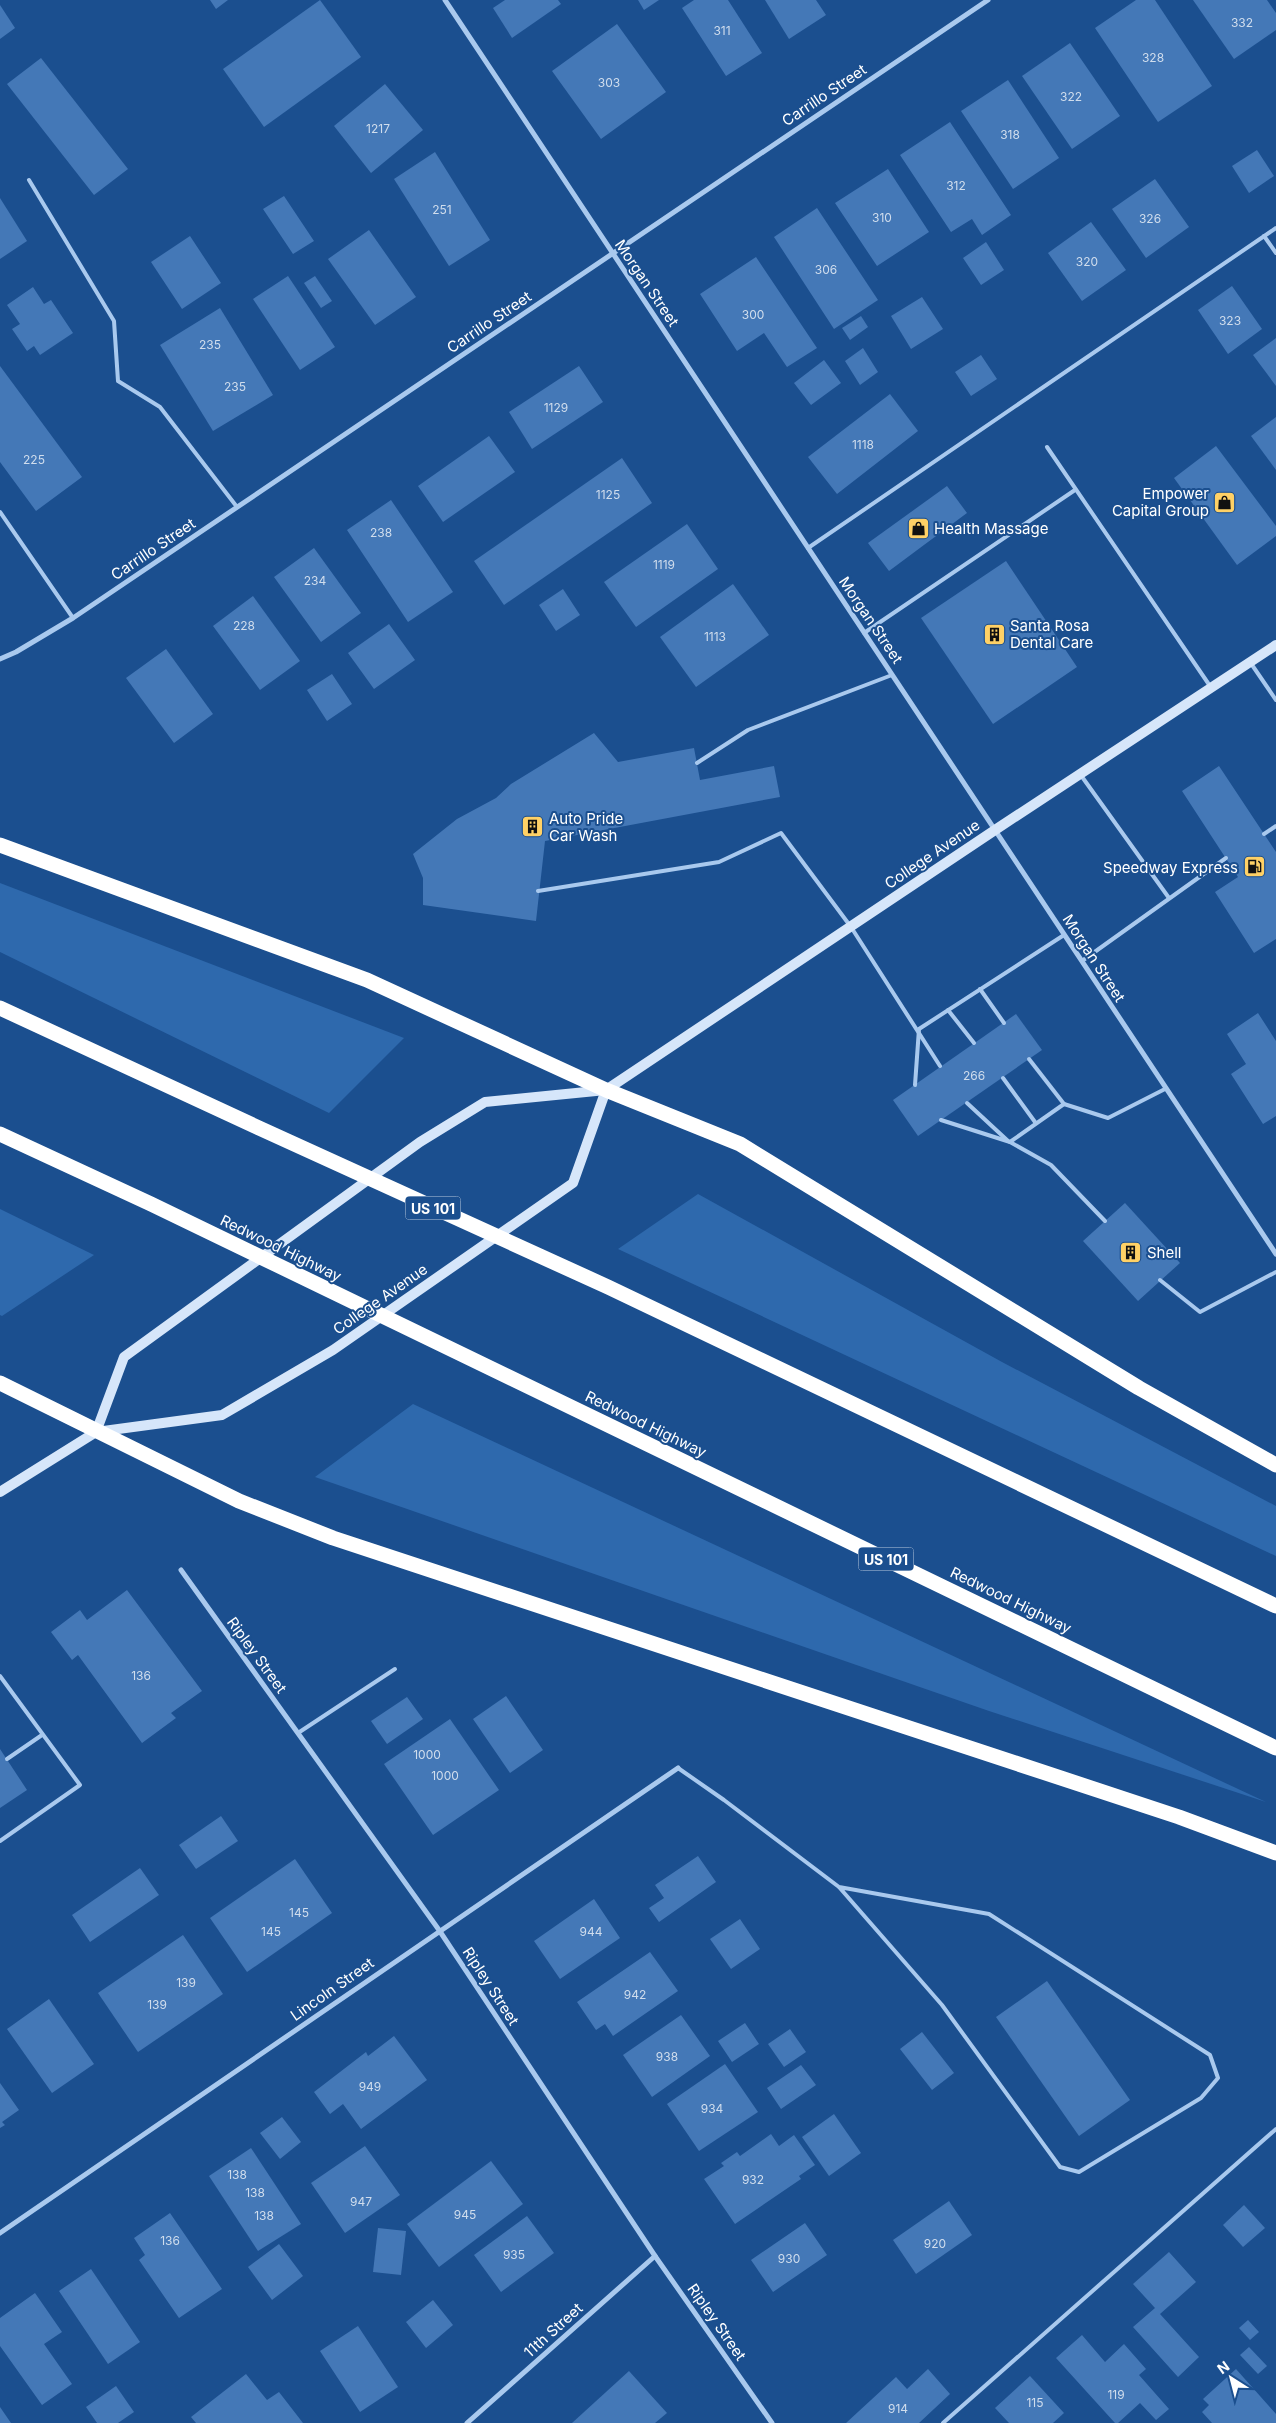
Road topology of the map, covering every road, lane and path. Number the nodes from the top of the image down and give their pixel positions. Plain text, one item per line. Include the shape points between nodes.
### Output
1 (445, 0) edge
2 (988, 0) edge
3 (29, 180) dead end
4 (1276, 228) edge
5 (1264, 236) junction
6 (613, 253) junction
7 (1276, 253) edge
8 (1047, 447) dead end
9 (1075, 490) junction
10 (237, 507) junction
11 (0, 512) edge
12 (808, 548) junction
13 (73, 618) junction
14 (864, 634) junction
15 (1276, 645) edge
16 (0, 659) edge
17 (1250, 662) junction
18 (892, 675) junction
19 (1211, 688) junction
20 (1276, 700) edge
21 (697, 763) dead end
22 (1080, 774) junction
23 (1276, 826) edge
24 (994, 830) junction
25 (1264, 834) dead end
26 (0, 845) edge
27 (1226, 858) dead end
28 (538, 891) dead end
29 (1169, 898) junction
30 (852, 927) junction
31 (1064, 935) junction
32 (1082, 961) junction
33 (980, 989) junction
34 (0, 1008) edge
35 (948, 1010) junction
36 (1004, 1023) dead end
37 (919, 1029) junction
38 (974, 1043) dead end
39 (1029, 1060) dead end
40 (940, 1066) dead end
41 (1003, 1078) dead end
42 (915, 1084) dead end
43 (1165, 1089) junction
44 (606, 1090) junction
45 (966, 1102) dead end
46 (1064, 1104) junction
47 (941, 1120) dead end
48 (1035, 1122) junction
49 (0, 1134) edge
50 (1010, 1142) junction
51 (1105, 1221) dead end
52 (1276, 1254) edge
53 (1276, 1272) edge
54 (1160, 1280) dead end
55 (0, 1383) edge
56 (96, 1432) junction
57 (1276, 1465) edge
58 (0, 1492) edge
59 (181, 1570) dead end
60 (1276, 1606) edge
61 (395, 1669) dead end
62 (0, 1676) edge
63 (6, 1684) junction
64 (0, 1688) edge
65 (298, 1733) junction
66 (42, 1735) junction
67 (1276, 1748) edge
68 (7, 1759) dead end
69 (678, 1768) joint
70 (0, 1841) edge
71 (1276, 1853) edge
72 (839, 1887) junction
73 (439, 1930) junction
74 (1276, 2130) edge
75 (0, 2233) edge
76 (655, 2256) junction
77 (467, 2423) edge
78 (772, 2423) edge
79 (943, 2423) edge

1 - 6 street, Morgan Street
2 - 6 street, Carrillo Street
3 - 10 lane via 114,321 118,381 160,407
4 - 5 lane
5 - 7 lane
5 - 12 lane
6 - 10 street, Carrillo Street
6 - 12 street, Morgan Street
8 - 9 lane
9 - 14 lane
9 - 19 lane
10 - 13 street, Carrillo Street
11 - 13 lane
12 - 14 street, Morgan Street
13 - 16 street, Carrillo Street
14 - 18 street, Morgan Street
15 - 17 main road, College Avenue
17 - 19 main road, College Avenue
17 - 20 lane
18 - 21 lane via 748,730
18 - 24 street, Morgan Street
19 - 22 main road, College Avenue
22 - 24 main road, College Avenue
22 - 29 lane
23 - 25 lane
24 - 30 main road, College Avenue
24 - 31 street, Morgan Street
26 - 44 highway via 367,980
27 - 29 lane
28 - 30 lane via 719,862 781,833
29 - 32 lane
30 - 37 lane
30 - 44 main road, College Avenue
31 - 32 street, Morgan Street
31 - 33 lane
32 - 43 street, Morgan Street
33 - 35 lane
33 - 36 lane
34 - 60 highway, US 101 via 608,1287
35 - 37 lane
35 - 38 lane
37 - 40 lane
37 - 42 lane
39 - 46 lane
41 - 48 lane
43 - 46 lane via 1108,1118
43 - 52 street, Morgan Street
44 - 56 main road, College Avenue via 485,1102 420,1142 124,1357
44 - 56 main road, College Avenue via 572,1183 333,1350 222,1415
44 - 57 highway via 740,1144 1139,1388
45 - 50 lane
46 - 48 lane
47 - 50 lane
48 - 50 lane
49 - 67 highway, Redwood Highway / US 101
50 - 51 lane via 1051,1165
53 - 54 lane via 1200,1312
55 - 56 highway
56 - 58 main road, College Avenue
56 - 71 highway via 238,1501 333,1538 1179,1817
59 - 65 street, Ripley Street
61 - 65 lane
62 - 63 lane
63 - 64 lane
63 - 66 lane
65 - 73 street, Ripley Street
66 - 68 lane
66 - 70 lane via 80,1785
69 - 72 lane
69 - 73 street, Lincoln Street
72 - 72 lane via 942,2005 1060,2167 1079,2172 1201,2098 1218,2078 1210,2055 989,1914
73 - 75 street, Lincoln Street
73 - 76 street, Ripley Street
74 - 79 lane
76 - 77 street, 11th Street
76 - 78 street, Ripley Street

